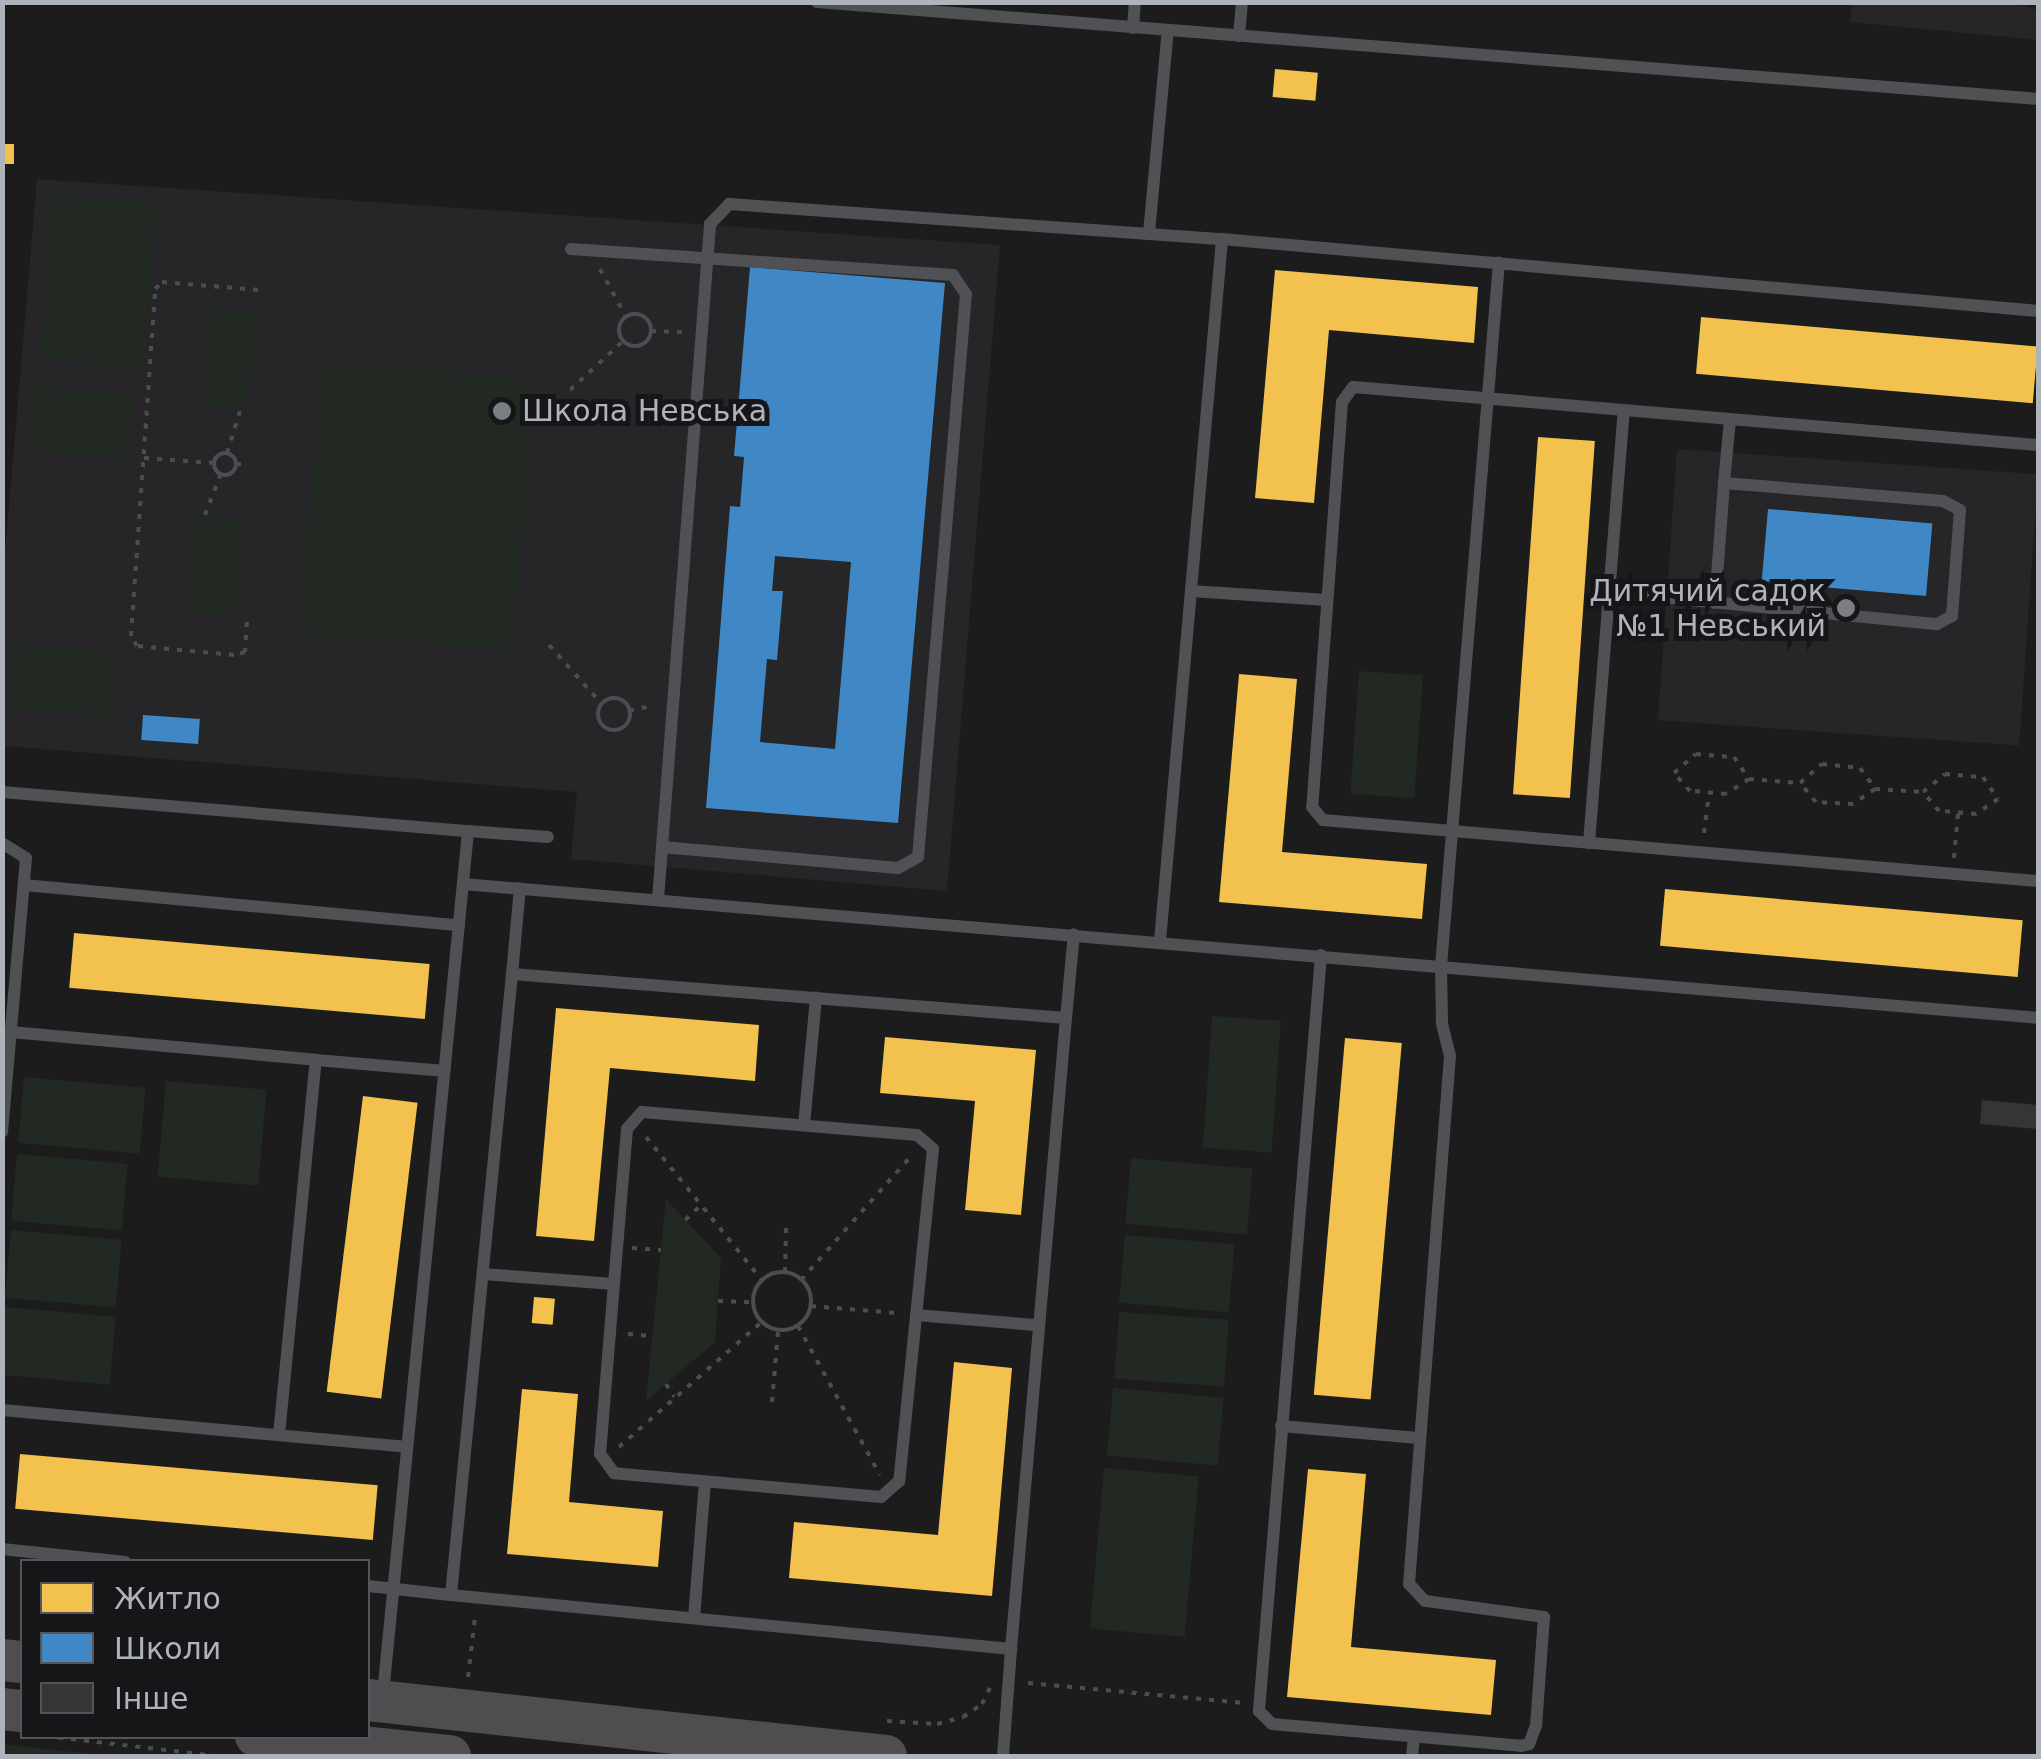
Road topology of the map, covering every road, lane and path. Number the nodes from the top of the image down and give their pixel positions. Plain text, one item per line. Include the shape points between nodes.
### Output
1 (817, 2) edge
2 (1135, 2) edge
3 (1242, 2) edge
4 (1133, 28) junction
5 (1168, 30) junction
6 (1239, 36) junction
7 (2038, 99) edge
8 (1149, 234) junction
9 (1222, 239) junction
10 (571, 249) dead end
11 (590, 250) junction
12 (707, 258) junction
13 (1499, 262) junction
14 (260, 290) dead end
15 (2038, 310) edge
16 (626, 318) junction
17 (651, 331) junction
18 (702, 332) junction
19 (624, 341) junction
20 (570, 390) dead end
21 (1488, 399) junction
22 (1624, 410) junction
23 (240, 411) dead end
24 (1730, 419) junction
25 (2038, 445) edge
26 (227, 453) junction
27 (143, 458) junction
28 (214, 463) junction
29 (236, 464) junction
30 (248, 465) dead end
31 (221, 474) junction
32 (1724, 483) junction
33 (205, 516) dead end
34 (1191, 591) junction
35 (1609, 592) junction
36 (1326, 600) junction
37 (1715, 603) junction
38 (247, 622) dead end
39 (549, 645) dead end
40 (673, 700) junction
41 (602, 704) junction
42 (629, 711) junction
43 (1749, 779) junction
44 (1800, 783) junction
45 (1875, 789) junction
46 (2, 792) edge
47 (1923, 792) junction
48 (1709, 793) junction
49 (1958, 812) junction
50 (468, 831) junction
51 (1452, 831) junction
52 (548, 837) dead end
53 (2, 843) edge
54 (1589, 843) junction
55 (662, 847) junction
56 (1702, 852) junction
57 (1953, 874) junction
58 (2038, 880) edge
59 (463, 884) junction
60 (24, 886) junction
61 (520, 888) junction
62 (658, 899) junction
63 (459, 925) junction
64 (1074, 934) junction
65 (1160, 941) junction
66 (1321, 955) junction
67 (1441, 966) junction
68 (512, 974) junction
69 (816, 998) junction
70 (1066, 1018) junction
71 (2038, 1018) edge
72 (11, 1032) junction
73 (316, 1060) junction
74 (445, 1070) junction
75 (633, 1122) junction
76 (804, 1125) junction
77 (2, 1132) edge
78 (925, 1142) junction
79 (701, 1206) junction
80 (686, 1220) dead end
81 (786, 1227) dead end
82 (618, 1246) junction
83 (661, 1250) dead end
84 (785, 1272) junction
85 (483, 1274) junction
86 (762, 1280) junction
87 (801, 1280) junction
88 (614, 1284) junction
89 (718, 1301) dead end
90 (753, 1302) junction
91 (810, 1306) junction
92 (916, 1315) junction
93 (762, 1322) junction
94 (1036, 1325) junction
95 (798, 1326) junction
96 (778, 1330) junction
97 (610, 1333) junction
98 (653, 1336) dead end
99 (666, 1384) dead end
100 (675, 1399) junction
101 (772, 1402) dead end
102 (2, 1410) edge
103 (1281, 1426) junction
104 (279, 1435) junction
105 (1418, 1438) junction
106 (407, 1447) junction
107 (604, 1460) junction
108 (704, 1482) junction
109 (889, 1490) junction
110 (2, 1549) edge
111 (96, 1559) edge
112 (370, 1586) edge
113 (394, 1589) junction
114 (450, 1595) junction
115 (476, 1598) junction
116 (694, 1618) junction
117 (1010, 1649) junction
118 (1008, 1681) junction
119 (468, 1686) dead end
120 (375, 1701) edge
121 (1258, 1705) junction
122 (1414, 1737) junction
123 (880, 1738) edge
124 (71, 1739) edge
125 (285, 1739) edge
126 (796, 1752) edge
127 (219, 1756) edge
128 (450, 1756) edge
129 (1003, 1756) edge
130 (1412, 1756) edge

1 - 4 lane
2 - 4 lane
3 - 6 lane
4 - 5 lane
5 - 6 lane
5 - 8 lane
6 - 7 lane
8 - 9 lane
8 - 12 lane via 729,204 710,224
9 - 13 lane
9 - 34 lane
10 - 11 lane
11 - 12 lane
11 - 16 path
12 - 18 lane
12 - 55 lane via 953,275 966,294 918,857 898,868
13 - 15 lane
13 - 21 lane
14 - 27 path via 162,282 155,289
16 - 17 path via 643,316
16 - 19 path via 620,329
17 - 18 path
17 - 19 path via 641,345
18 - 40 lane
19 - 20 path
21 - 22 lane
21 - 36 lane via 1354,387 1342,402
21 - 51 lane
22 - 24 lane
22 - 35 lane
23 - 26 path
24 - 25 lane
24 - 32 lane
26 - 28 path
26 - 29 path
27 - 28 path
27 - 38 path via 130,636 137,646 234,656 245,652
28 - 31 path
29 - 30 path
29 - 31 path
31 - 33 path
32 - 37 lane
32 - 37 lane via 1943,501 1960,510 1962,520 1955,606 1946,622
34 - 36 lane
34 - 65 lane
35 - 37 lane
35 - 54 lane
36 - 51 lane via 1312,807 1324,820
39 - 41 path
40 - 42 path
40 - 55 lane
41 - 42 path via 618,698
41 - 42 path via 598,717 608,728 623,726
43 - 44 path
43 - 48 path via 1726,794
43 - 48 path via 1734,757 1696,754 1674,772 1690,791
44 - 45 path via 1816,802 1852,804
44 - 45 path via 1822,764 1860,768
45 - 47 path
46 - 50 lane
47 - 49 path via 1939,811
47 - 49 path via 1945,774 1983,777 1998,799 1976,814
48 - 56 path
49 - 57 path
50 - 52 lane
50 - 59 lane
51 - 54 lane
51 - 67 lane
53 - 60 lane via 26,858
54 - 56 lane
55 - 62 lane
56 - 57 lane
57 - 58 lane
59 - 61 lane
59 - 63 lane
60 - 63 lane
60 - 72 lane
61 - 62 lane
61 - 68 lane
62 - 64 lane
63 - 74 lane
64 - 65 lane
64 - 70 lane
65 - 66 lane
66 - 67 lane
66 - 103 lane
67 - 71 lane
67 - 105 lane via 1450,1056
68 - 69 lane
68 - 85 lane
69 - 70 lane
69 - 76 lane
70 - 94 lane
72 - 73 lane
72 - 77 lane
73 - 74 lane
73 - 104 lane
74 - 106 lane
75 - 76 lane via 642,1112
75 - 79 path
75 - 82 lane
76 - 78 lane via 917,1135
78 - 87 path
78 - 92 lane via 933,1149
79 - 80 path
79 - 86 path
81 - 84 path
82 - 83 path
82 - 88 lane
84 - 86 path
84 - 87 path
85 - 88 lane
85 - 114 lane
86 - 90 path
87 - 91 path
88 - 97 lane
89 - 90 path
90 - 93 path
91 - 92 path
91 - 95 path
92 - 94 lane
92 - 109 lane via 899,1482
93 - 96 path
93 - 100 path
94 - 117 lane
95 - 96 path
95 - 109 path
96 - 101 path
97 - 98 path
97 - 107 lane
99 - 100 path
100 - 107 path
102 - 104 lane
103 - 105 lane
103 - 121 lane
104 - 106 lane
105 - 122 lane via 1410,1592 1424,1601 1538,1613 1545,1623 1529,1744
106 - 113 lane
107 - 108 lane via 614,1473
108 - 109 lane via 881,1498
108 - 116 lane
110 - 111 lane
112 - 113 lane
113 - 114 lane
113 - 120 lane
114 - 115 lane
115 - 116 lane
115 - 119 path
116 - 117 lane
117 - 118 lane
118 - 121 path
118 - 123 path via 988,1680 982,1704 950,1720
118 - 129 lane
120 - 126 highway
121 - 122 lane via 1272,1724
122 - 130 lane
123 - 126 highway
124 - 127 path
125 - 128 highway

